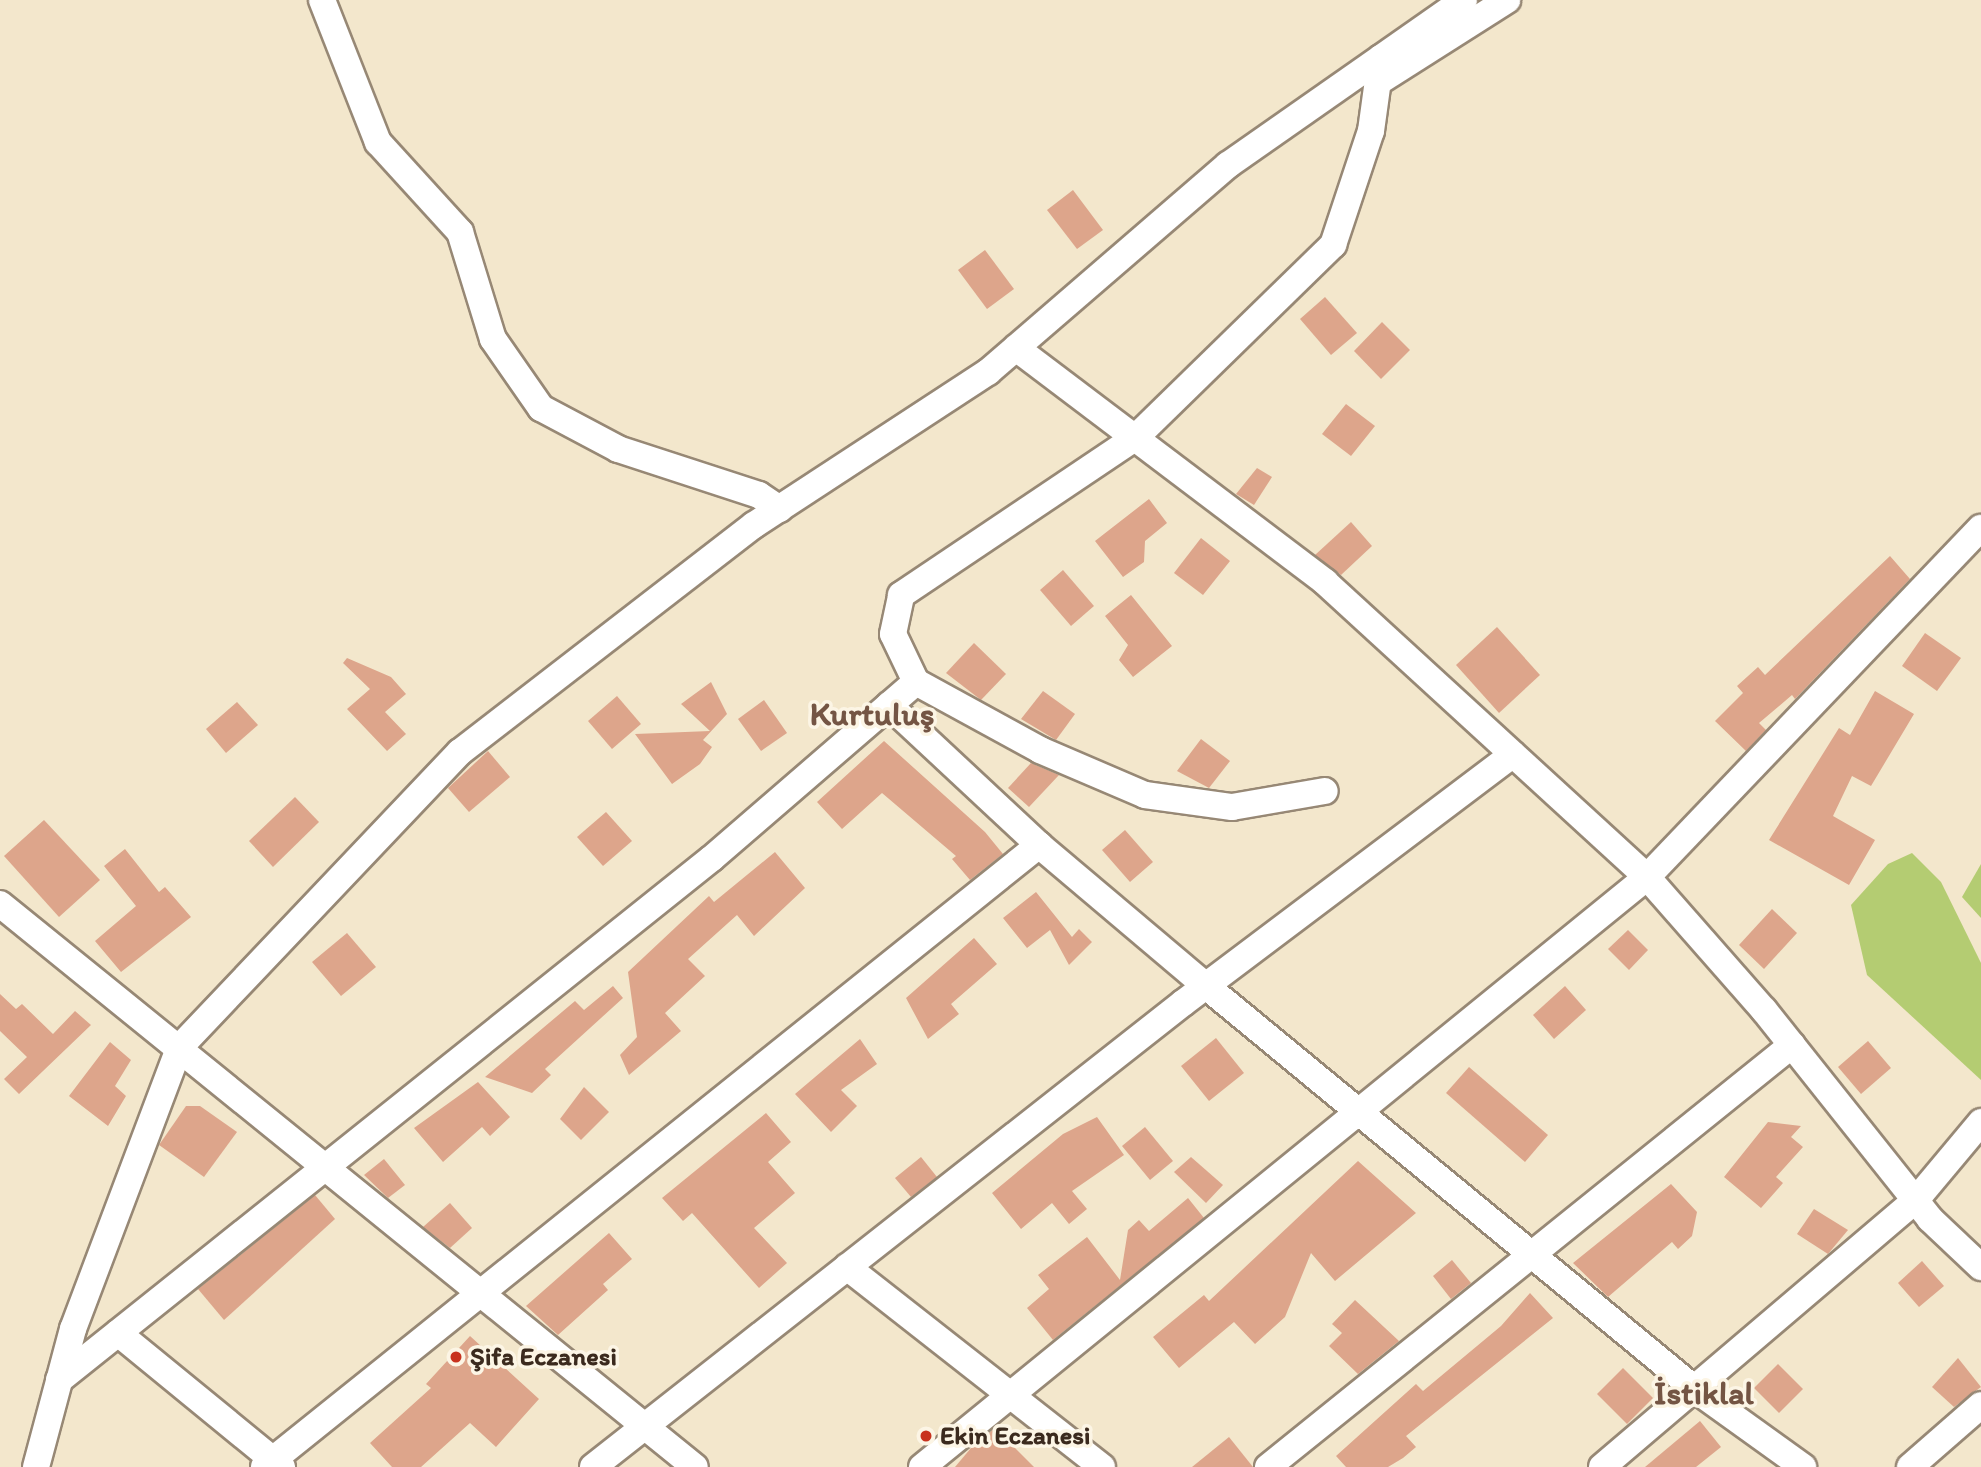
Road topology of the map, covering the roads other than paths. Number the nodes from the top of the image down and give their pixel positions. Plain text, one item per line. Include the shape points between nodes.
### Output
1 (322, 0) edge
2 (1464, 0) edge
3 (1507, 0) edge
4 (1379, 70) junction
5 (1016, 348) junction
6 (1135, 438) junction
7 (780, 509) junction
8 (1981, 527) edge
9 (916, 682) junction
10 (889, 705) junction
11 (1513, 754) junction
12 (1325, 791) dead end
13 (1039, 845) junction
14 (1647, 877) junction
15 (0, 904) edge
16 (1206, 986) junction
17 (1792, 1045) junction
18 (178, 1048) junction
19 (1365, 1112) junction
20 (1981, 1122) edge
21 (324, 1166) junction
22 (1915, 1201) junction
23 (1533, 1254) junction
24 (847, 1267) junction
25 (1981, 1267) edge
26 (483, 1293) junction
27 (118, 1333) junction
28 (59, 1380) junction
29 (1696, 1390) junction
30 (1013, 1395) junction
31 (1981, 1405) edge
32 (646, 1424) junction
33 (274, 1464) edge
34 (36, 1467) edge
35 (593, 1467) edge
36 (695, 1467) edge
37 (922, 1467) edge
38 (1102, 1467) edge
39 (1268, 1467) edge
40 (1602, 1467) edge
41 (1803, 1467) edge
42 (1910, 1467) edge

1 - 7 street via 378,142 460,232 493,339 541,408 618,449 759,495
2 - 4 street
3 - 4 street
4 - 5 street via 1228,165
4 - 6 street via 1371,131 1334,245
5 - 6 street
5 - 7 street
6 - 9 street via 901,595 893,634
6 - 11 street via 1325,582
7 - 18 street via 460,752
8 - 14 street
9 - 10 street
9 - 12 street via 1040,750 1144,795 1232,807
10 - 13 street
10 - 21 street via 711,859
11 - 14 street
11 - 16 street
13 - 16 street
13 - 26 street
14 - 17 street
14 - 19 street
15 - 18 street
16 - 19 street
16 - 24 street
17 - 22 street
17 - 23 street
18 - 21 street
18 - 28 street
19 - 23 street
19 - 30 street
20 - 22 street
21 - 26 street
21 - 27 street
22 - 25 street
22 - 29 street
23 - 29 street
23 - 39 street
24 - 30 street
24 - 32 street
26 - 32 street
26 - 33 street
27 - 28 street
27 - 33 street
28 - 34 street
29 - 40 street
29 - 41 street
30 - 37 street
30 - 38 street
31 - 42 street
32 - 35 street
32 - 36 street

